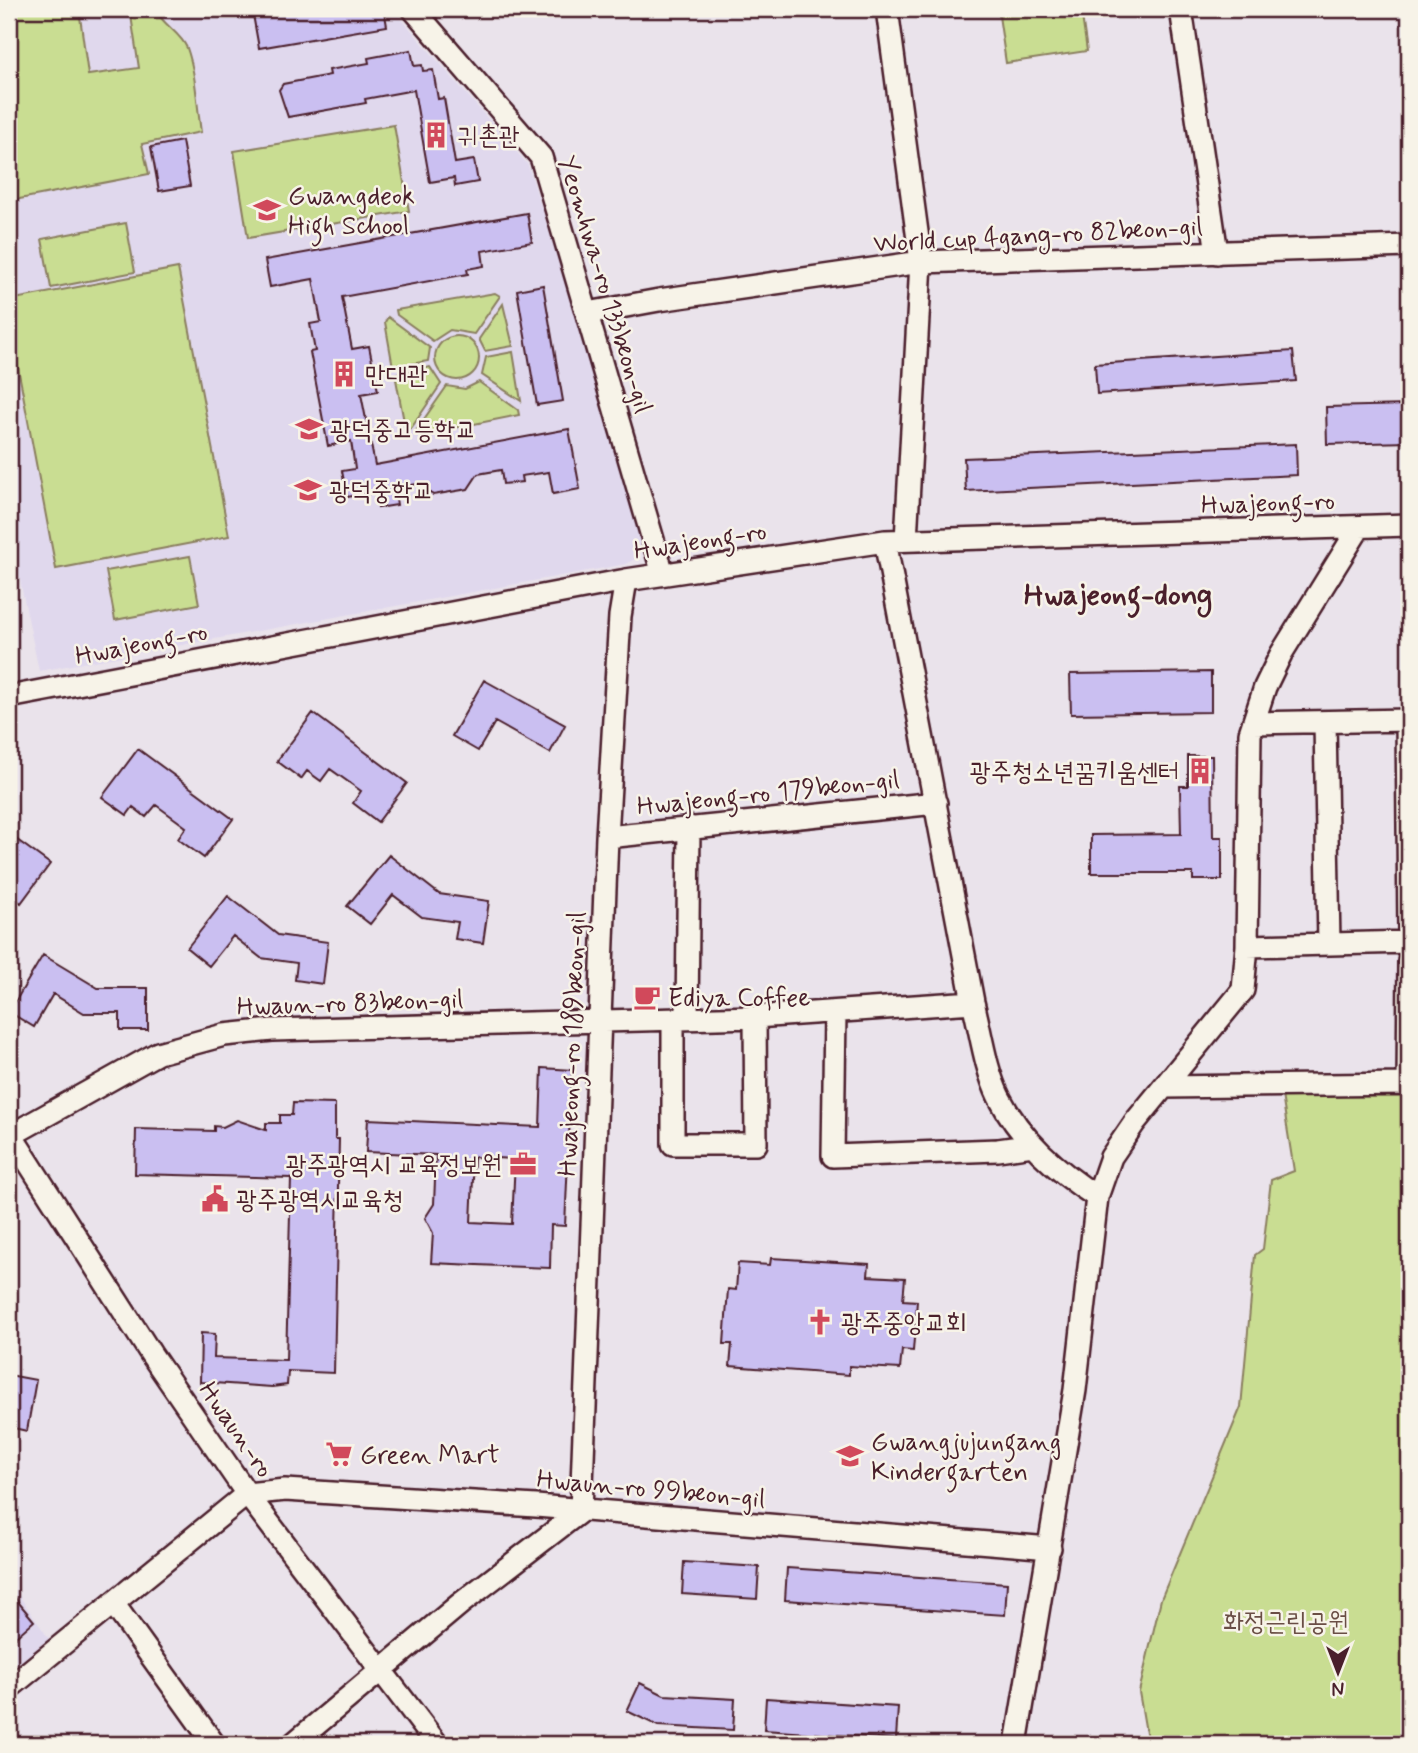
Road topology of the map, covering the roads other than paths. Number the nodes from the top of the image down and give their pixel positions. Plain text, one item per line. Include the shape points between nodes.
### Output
1 (413, 9) edge
2 (887, 9) edge
3 (1181, 9) edge
4 (1409, 246) edge
5 (1217, 253) junction
6 (921, 262) junction
7 (588, 313) junction
8 (1409, 526) edge
9 (1359, 528) junction
10 (896, 540) junction
11 (663, 574) junction
12 (626, 580) junction
13 (9, 697) edge
14 (1408, 720) edge
15 (1325, 722) junction
16 (1252, 723) junction
17 (936, 803) junction
18 (689, 827) junction
19 (607, 837) junction
20 (1409, 931) edge
21 (1409, 942) edge
22 (1329, 944) junction
23 (1247, 947) junction
24 (1409, 961) edge
25 (973, 1002) junction
26 (835, 1012) junction
27 (755, 1017) junction
28 (680, 1019) junction
29 (600, 1020) junction
30 (1409, 1084) edge
31 (1165, 1087) junction
32 (10, 1133) edge
33 (1032, 1145) junction
34 (1097, 1196) junction
35 (247, 1494) junction
36 (581, 1511) junction
37 (1050, 1548) junction
38 (113, 1603) junction
39 (381, 1672) junction
40 (9, 1688) edge
41 (214, 1744) edge
42 (293, 1744) edge
43 (438, 1744) edge
44 (1016, 1744) edge

1 - 7 street, Yeomhwa-ro 133beon-gil via 541,157
2 - 6 street, Hwajeong-ro 179beon-gil
3 - 5 street
4 - 5 street, World cup 4gang-ro 82beon-gil
5 - 6 street, World cup 4gang-ro 82beon-gil
6 - 7 street, World cup 4gang-ro 82beon-gil
6 - 10 street, Hwajeong-ro 179beon-gil
7 - 11 street, Yeomhwa-ro 133beon-gil
8 - 9 street, Hwajeong-ro
9 - 10 street, Hwajeong-ro
9 - 16 street via 1281,654
10 - 11 street, Hwajeong-ro
10 - 17 street, Hwajeong-ro 179beon-gil
11 - 12 street, Hwajeong-ro
12 - 13 street, Hwajeong-ro
12 - 19 street, Hwajeong-ro 189beon-gil
14 - 15 street
14 - 20 street
15 - 16 street
15 - 22 street
16 - 23 street via 1247,761
17 - 18 street, Hwajeong-ro 179beon-gil
17 - 25 street, Hwajeong-ro 179beon-gil
18 - 19 street, Hwajeong-ro 179beon-gil
18 - 28 street
19 - 29 street, Hwajeong-ro 189beon-gil
21 - 22 street
22 - 23 street
23 - 31 street via 1243,990
24 - 30 street
25 - 26 street, Hwaun-ro 83beon-gil
25 - 33 street, Hwajeong-ro 179beon-gil via 999,1097
26 - 27 street, Hwaun-ro 83beon-gil
26 - 33 street via 833,1156
27 - 28 street, Hwaun-ro 83beon-gil
27 - 28 street via 756,1144 673,1144
28 - 29 street, Hwaun-ro 83beon-gil
29 - 32 street, Hwaun-ro 83beon-gil via 224,1035 159,1053
29 - 36 street, Hwajeong-ro 189beon-gil
30 - 31 street
31 - 34 street via 1111,1157
32 - 35 street, Hwaun-ro
33 - 34 street, Hwajeong-ro 179beon-gil via 1048,1163
34 - 37 street via 1075,1390
35 - 36 street, Hwaun-ro 99beon-gil via 299,1491
35 - 38 street
35 - 39 street, Hwaun-ro
36 - 37 street, Hwaun-ro 99beon-gil
36 - 39 street
37 - 44 street
38 - 40 street
38 - 41 street
39 - 42 street
39 - 43 street, Hwaun-ro

